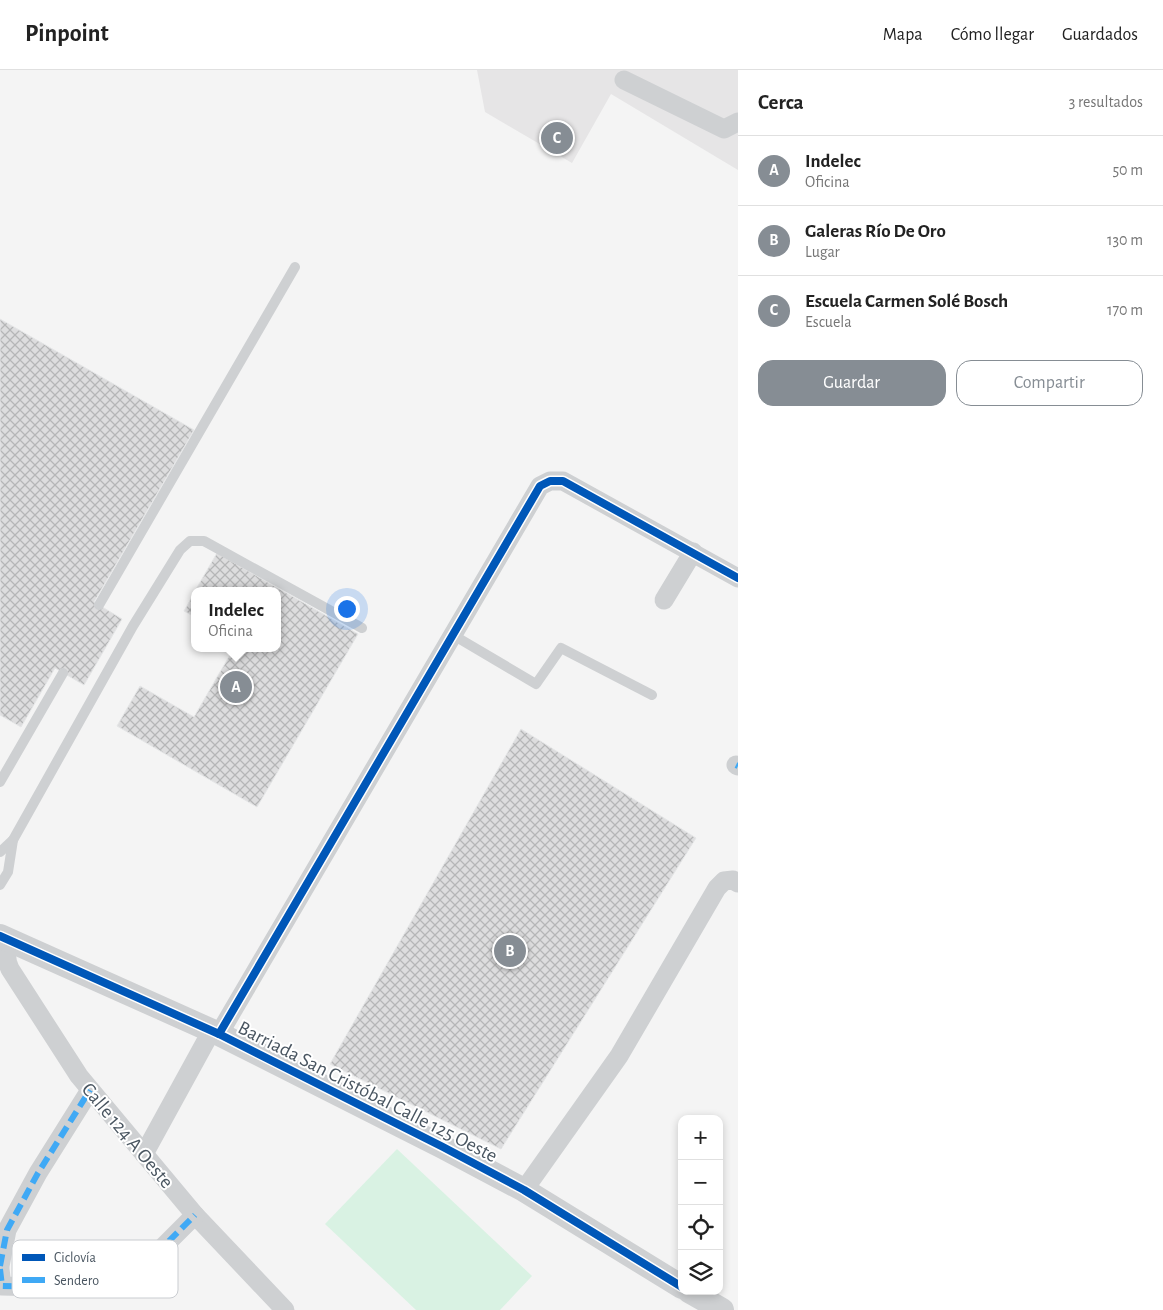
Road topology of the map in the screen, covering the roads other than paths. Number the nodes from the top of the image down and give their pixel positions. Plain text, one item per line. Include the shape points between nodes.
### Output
1 (624, 80) dead end
2 (738, 122) edge
3 (294, 267) dead end
4 (693, 552) junction
5 (738, 578) edge
6 (664, 600) dead end
7 (100, 605) dead end
8 (362, 628) dead end
9 (453, 635) junction
10 (63, 673) dead end
11 (652, 695) dead end
12 (0, 782) edge
13 (14, 840) junction
14 (0, 852) edge
15 (738, 883) edge
16 (0, 885) edge
17 (5, 938) edge
18 (215, 1032) junction
19 (90, 1090) junction
20 (144, 1154) junction
21 (524, 1190) junction
22 (195, 1215) junction
23 (170, 1240) edge
24 (0, 1268) edge
25 (262, 1284) junction
26 (678, 1285) edge
27 (12, 1286) edge
28 (696, 1295) edge
29 (267, 1310) edge
30 (285, 1310) edge
31 (722, 1310) edge

1 - 2 street via 724,129
3 - 7 lane
4 - 5 street
4 - 6 street
4 - 9 street via 563,481 550,481 540,486
8 - 13 lane via 204,541 190,542 180,550 133,626
9 - 11 lane via 536,684 561,648
9 - 18 street
10 - 12 lane
13 - 14 lane
13 - 16 lane via 8,872
15 - 21 street via 724,881 717,888 620,1056
17 - 18 street, Barriada San Cristóbal Calle 125 Oeste
17 - 19 street, Calle 124 A Oeste via 6,960 10,969
18 - 20 street
18 - 21 street, Barriada San Cristóbal Calle 125 Oeste
19 - 20 street, Calle 124 A Oeste
19 - 24 street via 38,1172 7,1230
20 - 22 street, Calle 124 A Oeste
21 - 26 street, Barriada San Cristóbal Calle 125 Oeste
22 - 23 street
22 - 25 street, Calle 124 A Oeste
24 - 27 street via 2,1286
25 - 29 street
25 - 30 street, Calle 124 A Oeste
28 - 31 street

